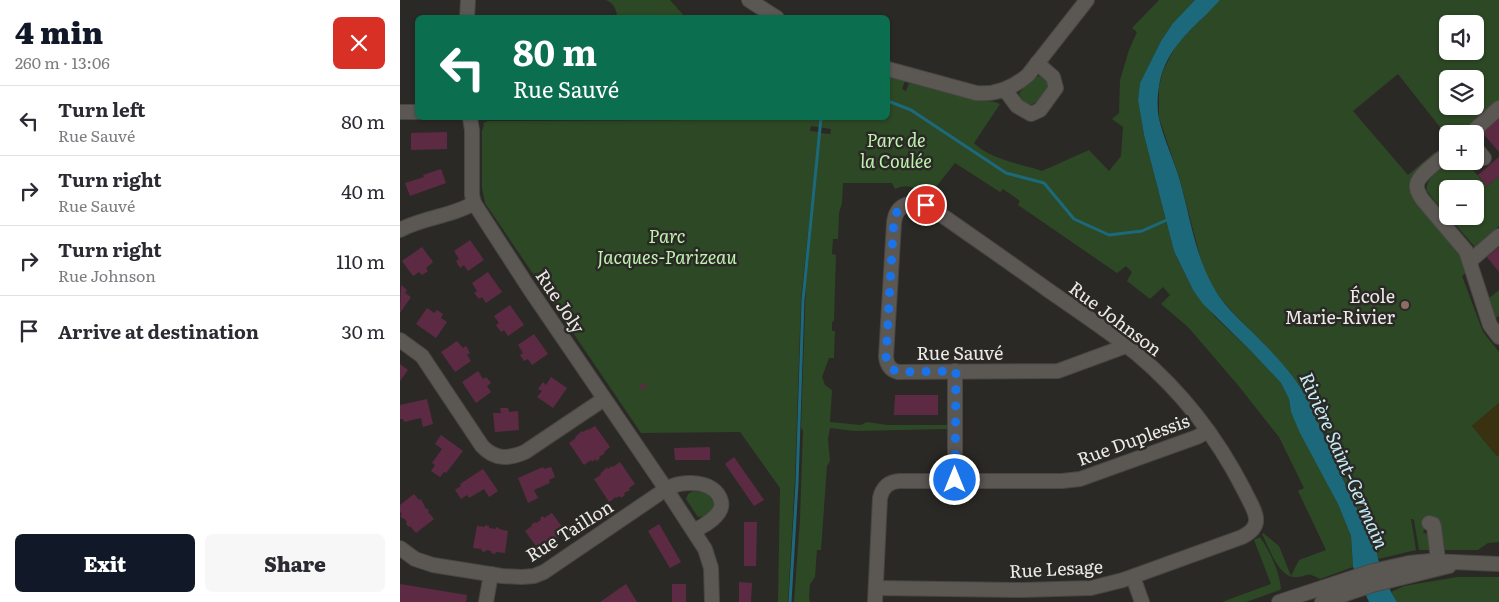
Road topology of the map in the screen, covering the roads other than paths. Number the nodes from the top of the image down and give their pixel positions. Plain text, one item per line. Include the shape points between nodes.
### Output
1 (468, 0) edge
2 (749, 0) edge
3 (1087, 0) edge
4 (468, 15) edge
5 (772, 15) edge
6 (1037, 63) junction
7 (890, 71) edge
8 (1005, 90) junction
9 (1499, 108) edge
10 (400, 112) edge
11 (415, 112) edge
12 (470, 120) edge
13 (1480, 125) edge
14 (1439, 161) edge
15 (474, 203) junction
16 (898, 211) joint
17 (400, 230) edge
18 (1499, 236) edge
19 (1470, 261) junction
20 (1496, 328) edge
21 (400, 340) edge
22 (1126, 346) junction
23 (956, 371) junction
24 (604, 398) junction
25 (1208, 431) junction
26 (955, 480) junction
27 (666, 489) junction
28 (1429, 523) dead end
29 (1256, 526) joint
30 (694, 531) junction
31 (400, 548) edge
32 (1499, 564) edge
33 (1439, 565) junction
34 (491, 574) junction
35 (1133, 577) junction
36 (1360, 582) junction
37 (875, 595) edge
38 (1286, 601) edge
39 (486, 602) edge
40 (712, 602) edge
41 (1142, 602) edge
42 (1322, 602) edge

1 - 4 street
2 - 5 street
3 - 6 street
6 - 8 street via 1023,79
6 - 8 street via 1053,77 1056,88 1037,112 1031,114 1017,106
7 - 8 street via 976,93
9 - 13 street
10 - 11 street
12 - 15 street, Rue Joly
14 - 19 street via 1421,177 1417,188 1422,199 1464,248
15 - 17 street
15 - 24 street, Rue Joly
16 - 22 street, Rue Johnson via 911,203 930,207
16 - 23 street, Rue Sauvé via 894,216 886,361 898,372
18 - 19 street
19 - 20 street
21 - 24 street via 422,356 482,446 497,457 525,452
22 - 23 street, Rue Sauvé via 1058,371
22 - 25 street, Rue Johnson via 1166,382
23 - 26 street
24 - 27 street, Rue Joly
25 - 26 street, Rue Duplessis via 1080,479
25 - 29 street, Rue Johnson via 1234,470 1254,510
26 - 37 street, Rue Duplessis via 900,480 883,489
27 - 30 street, Rue Joly
27 - 30 street via 680,483 695,484 710,486 718,495 719,512
27 - 34 street, Rue Taillon via 539,574 522,577
28 - 33 street via 1434,527
29 - 35 street, Rue Lesage via 1242,537
30 - 40 street, Rue Joly via 710,563
31 - 34 street, Rue Taillon via 428,564
32 - 33 street via 1460,562
33 - 36 street via 1409,563 1392,573
34 - 39 street
35 - 37 street, Rue Lesage via 1082,589
35 - 41 street
36 - 38 street
36 - 42 street

